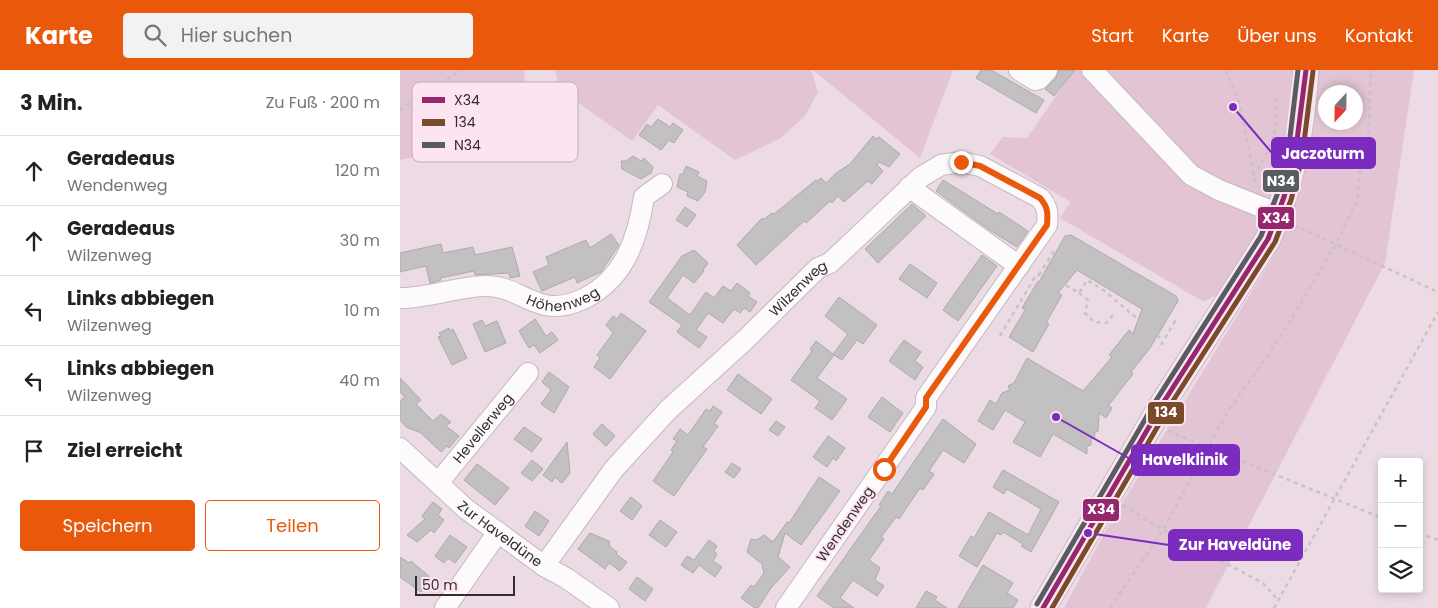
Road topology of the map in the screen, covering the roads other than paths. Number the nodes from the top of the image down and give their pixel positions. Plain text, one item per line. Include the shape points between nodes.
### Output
1 (1019, 70) edge
2 (1047, 70) edge
3 (1092, 70) edge
4 (1306, 70) edge
5 (662, 184) dead end
6 (909, 187) junction
7 (1273, 211) junction
8 (1019, 266) junction
9 (400, 298) edge
10 (528, 373) dead end
11 (400, 448) edge
12 (438, 483) junction
13 (498, 532) junction
14 (544, 566) junction
15 (445, 608) edge
16 (609, 608) edge
17 (786, 608) edge
18 (1044, 608) edge

1 - 2 street via 1035,80
3 - 7 street via 1191,175
4 - 7 main road via 1294,168
5 - 9 street, Höhenweg via 644,197 637,233 623,263 605,285 577,302 545,305 503,288 487,286 426,297
6 - 8 street
6 - 8 street, Wilzenweg via 941,165 961,162 980,166 1040,198 1046,204 1047,225
6 - 14 street, Wilzenweg via 668,410 614,469
7 - 18 main road via 1256,258 1150,424
8 - 17 street, Wendenweg via 926,398 926,407 884,469
10 - 12 street, Hevellerweg
11 - 12 street, Zur Haveldüne
12 - 13 street, Zur Haveldüne
13 - 14 street, Zur Haveldüne
13 - 15 street
14 - 16 street, Zur Haveldüne

